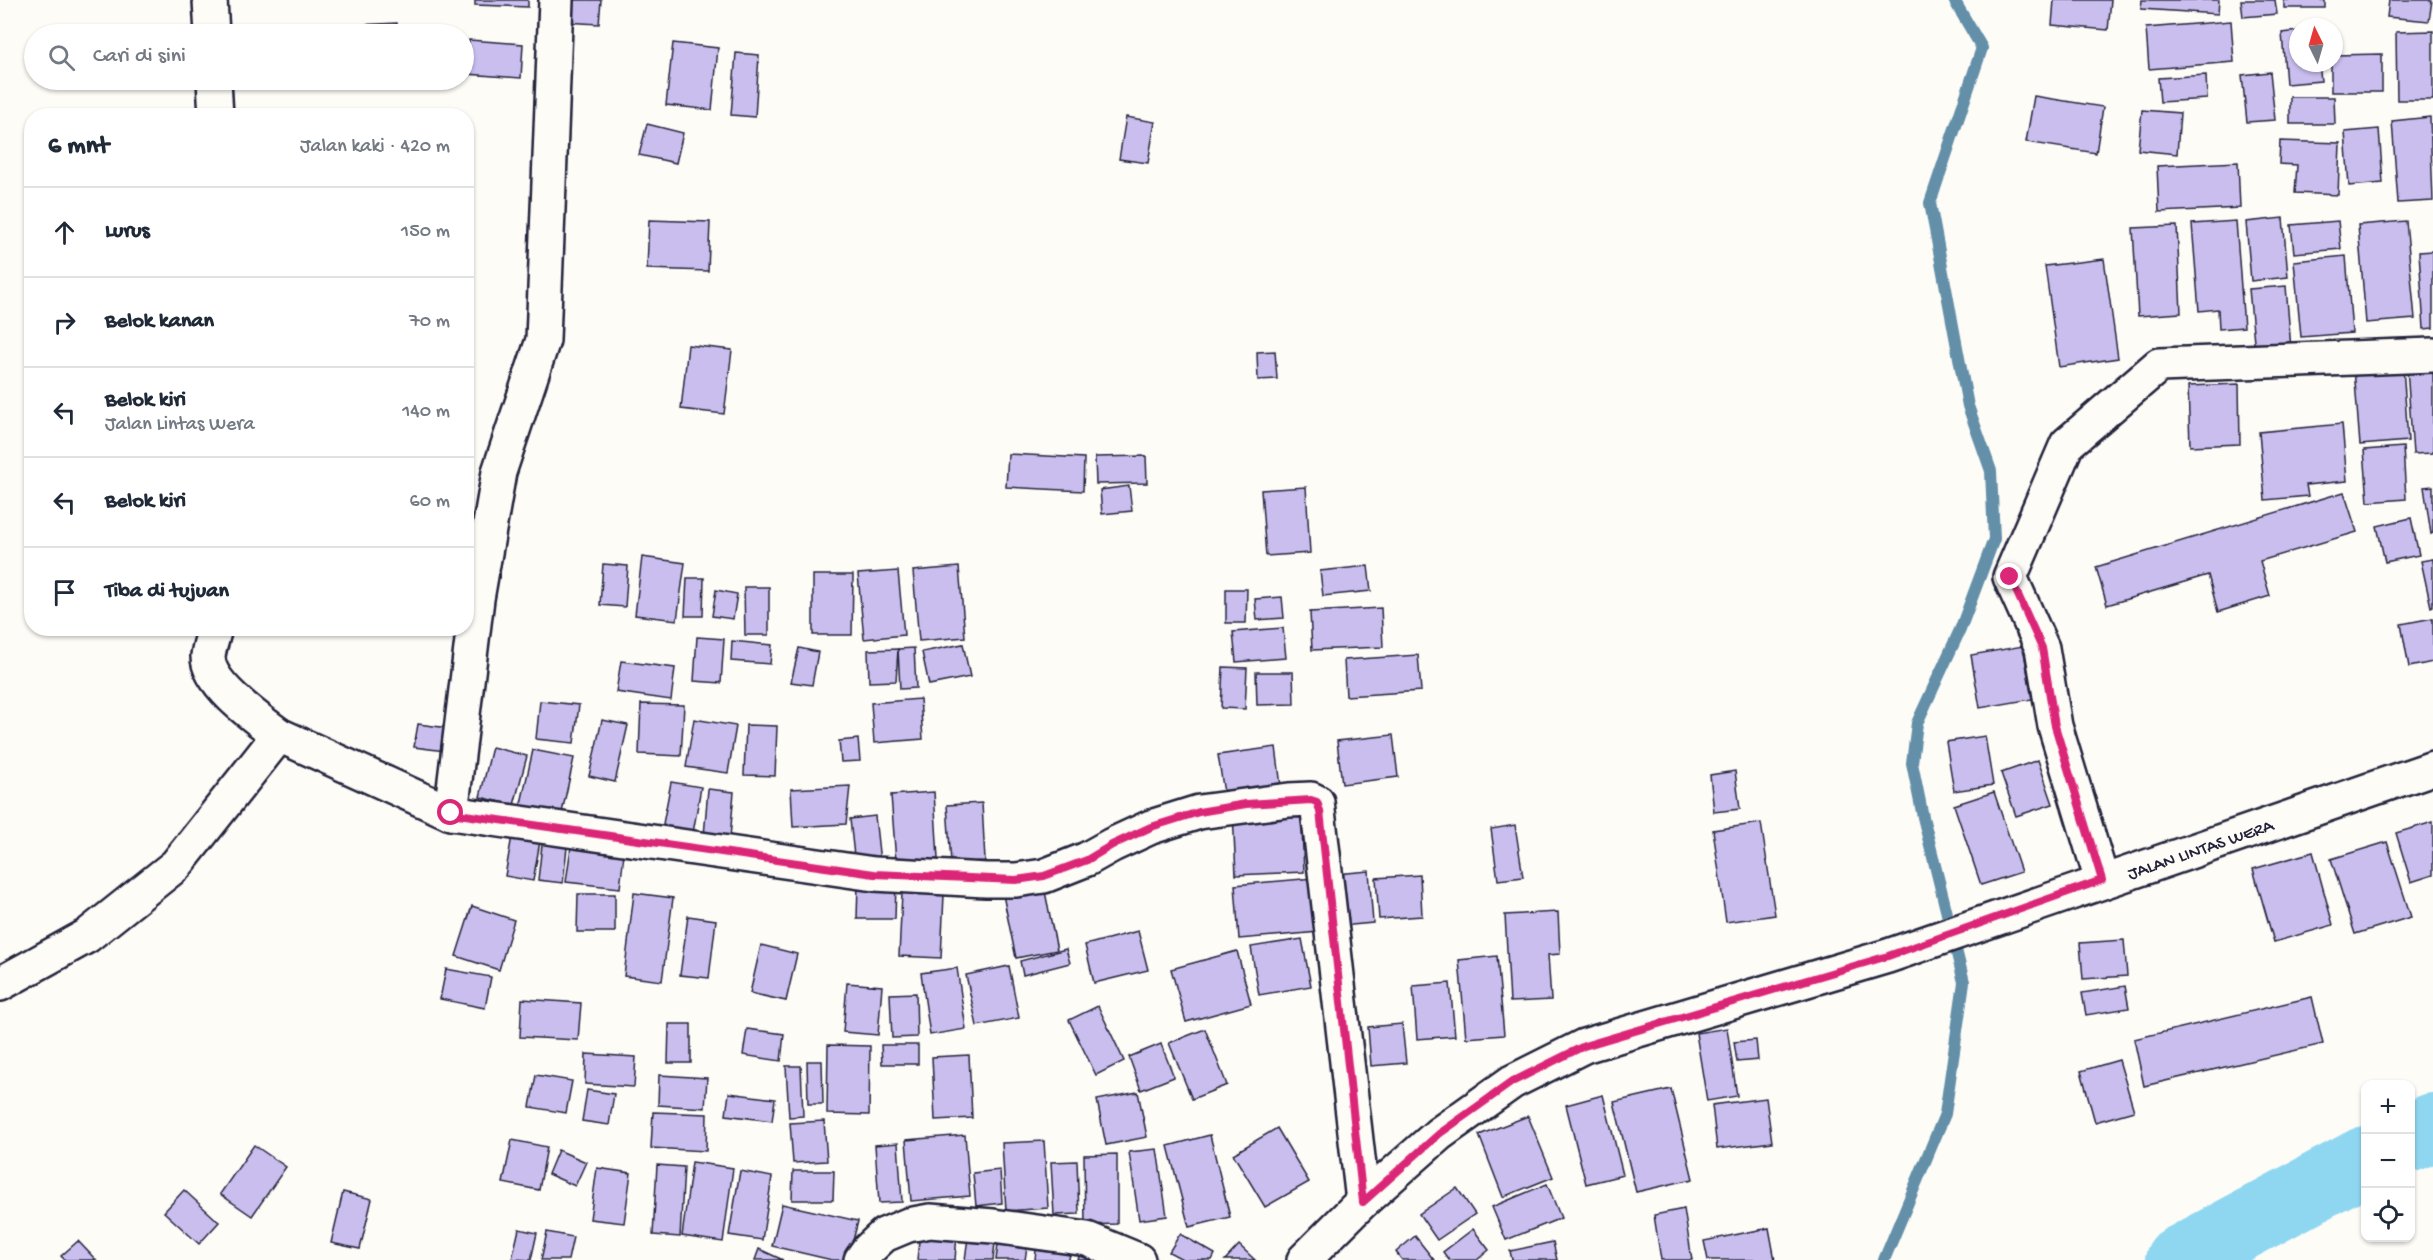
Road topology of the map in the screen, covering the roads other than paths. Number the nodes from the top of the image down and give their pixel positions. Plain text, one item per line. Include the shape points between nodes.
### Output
1 (210, 0) edge
2 (556, 0) edge
3 (211, 24) edge
4 (215, 90) edge
5 (216, 108) edge
6 (2433, 356) edge
7 (474, 624) edge
8 (213, 636) edge
9 (473, 636) edge
10 (279, 735) junction
11 (2433, 768) edge
12 (451, 813) junction
13 (2102, 880) junction
14 (0, 984) edge
15 (1363, 1202) junction
16 (861, 1260) edge
17 (1138, 1260) edge
18 (1304, 1260) edge

1 - 3 street
2 - 7 street via 543,340 499,472
4 - 5 street
6 - 13 street via 2159,365 2067,444 2010,577 2042,648 2055,726
8 - 10 street via 208,657 214,675 226,691
9 - 12 street
10 - 12 street
10 - 14 street via 176,865 87,936
11 - 13 street, JALAN LINTAS WERA
12 - 15 street via 874,874 1016,880 1044,876 1087,860 1151,827 1199,812 1246,804 1317,802
13 - 15 street, JALAN LINTAS WERA via 1905,950 1584,1046 1512,1082 1439,1134
15 - 18 street, JALAN LINTAS WERA
16 - 17 street via 884,1234 930,1221 1087,1239

